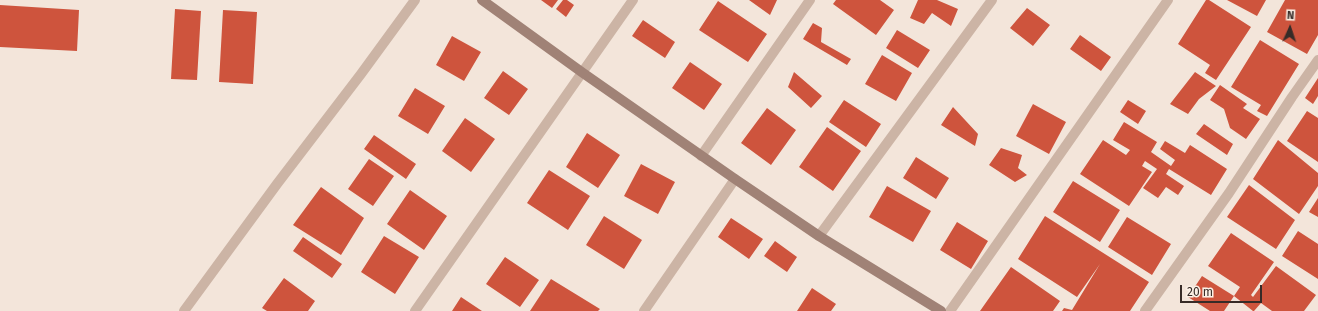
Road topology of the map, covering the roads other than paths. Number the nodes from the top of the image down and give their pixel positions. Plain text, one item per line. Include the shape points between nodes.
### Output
1 (415, 0) edge
2 (482, 0) edge
3 (633, 0) edge
4 (810, 0) edge
5 (992, 0) edge
6 (1168, 0) edge
7 (1318, 60) edge
8 (583, 73) junction
9 (701, 156) junction
10 (735, 179) junction
11 (820, 236) junction
12 (184, 311) edge
13 (415, 311) edge
14 (644, 311) edge
15 (941, 311) edge
16 (950, 311) edge
17 (1145, 311) edge

1 - 12 street
2 - 8 street
3 - 8 street
4 - 9 street
5 - 11 street
6 - 16 street
7 - 17 street via 1229,193
8 - 9 street
8 - 13 street
9 - 10 street
10 - 11 street
10 - 14 street
11 - 15 street

